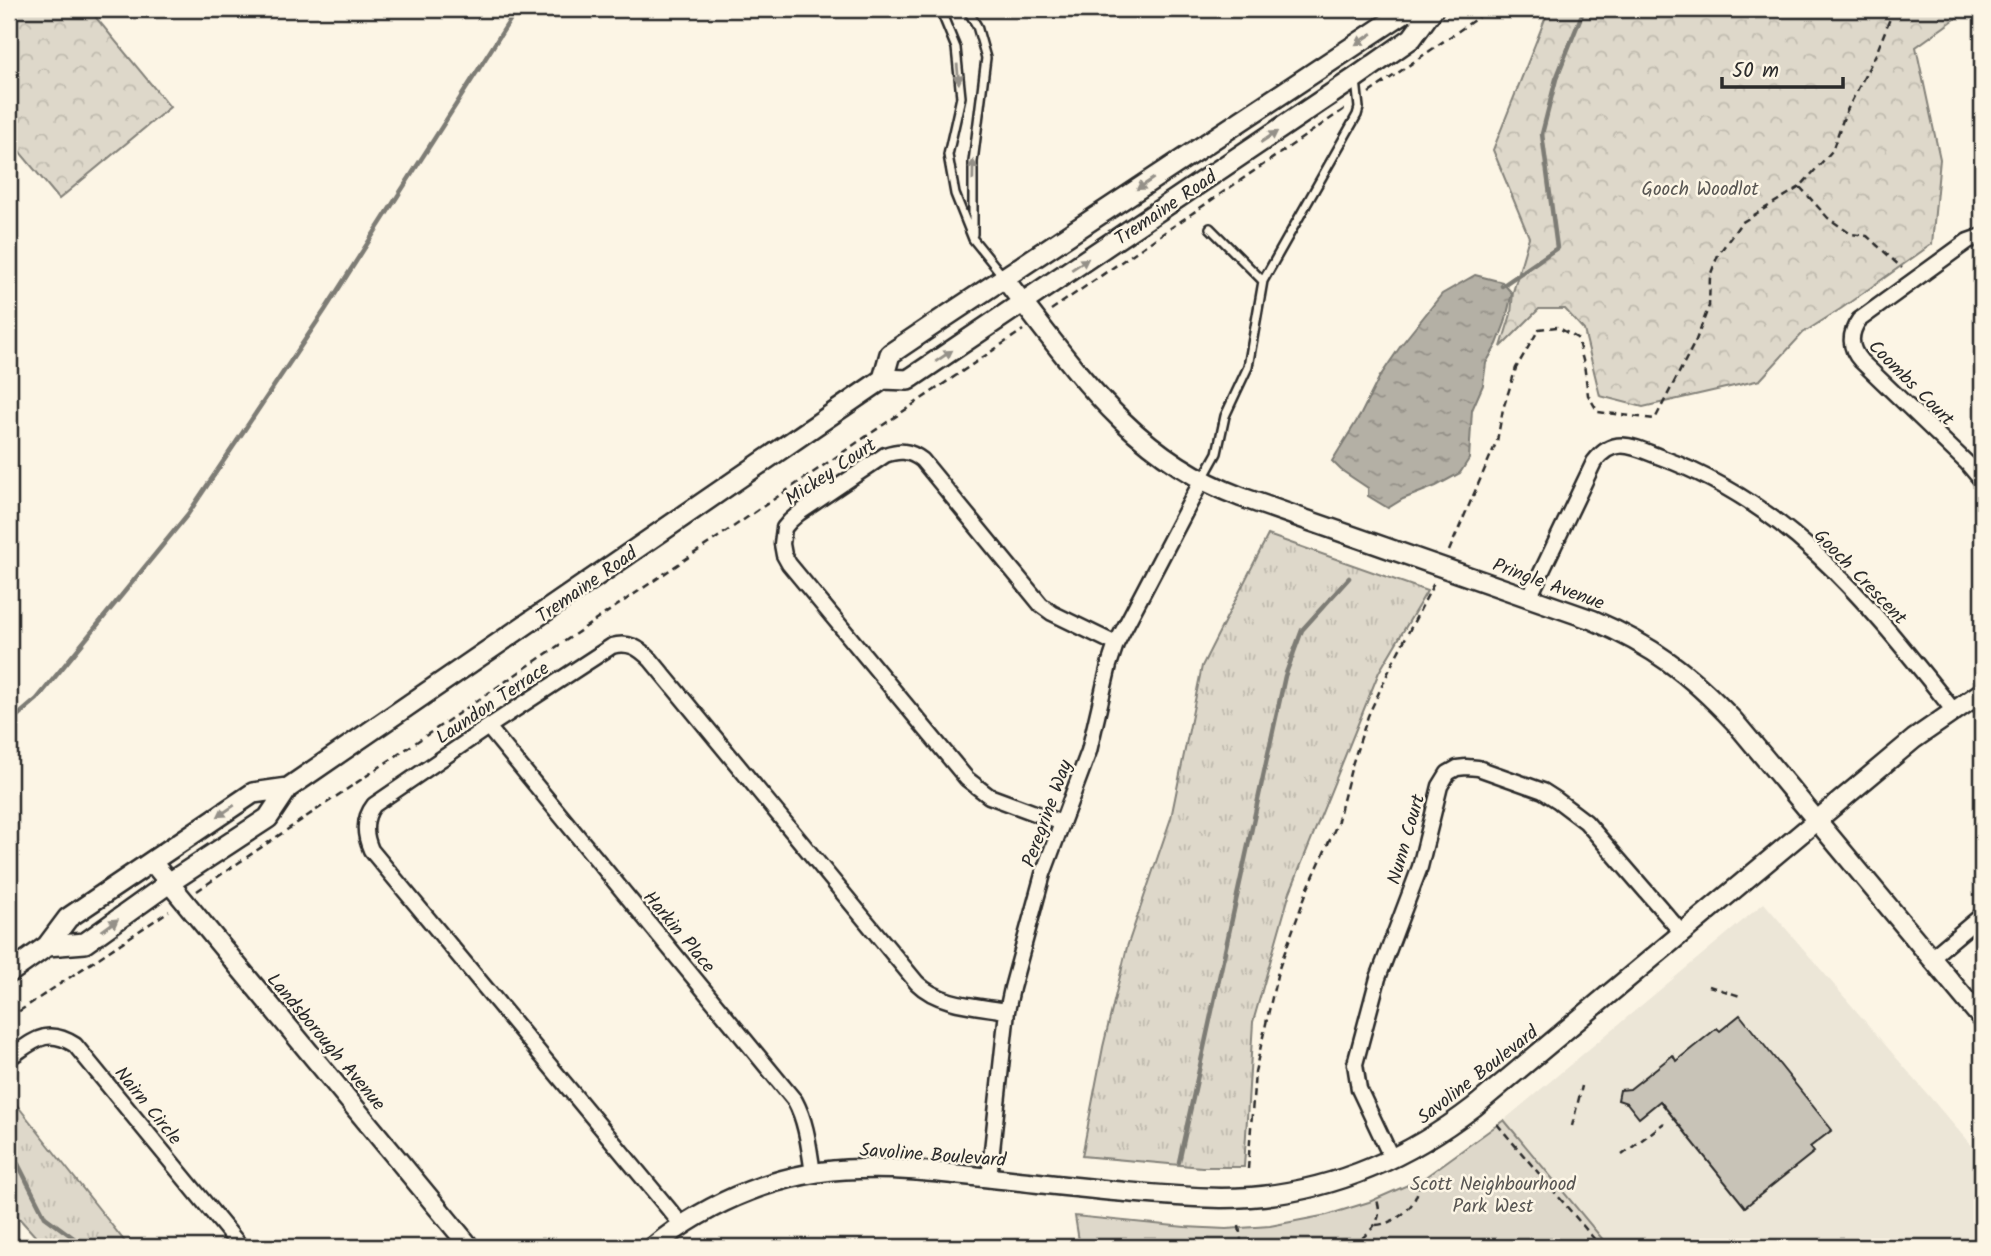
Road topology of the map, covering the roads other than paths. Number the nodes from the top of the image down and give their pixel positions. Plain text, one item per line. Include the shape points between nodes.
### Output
1 (940, 9) edge
2 (967, 9) edge
3 (1424, 9) edge
4 (1433, 9) edge
5 (1362, 85) junction
6 (1210, 228) dead end
7 (1982, 236) edge
8 (973, 239) junction
9 (1003, 277) junction
10 (1264, 281) junction
11 (1023, 302) junction
12 (883, 379) junction
13 (1202, 480) junction
14 (1982, 481) edge
15 (1529, 598) junction
16 (1116, 644) junction
17 (1982, 692) edge
18 (1954, 711) junction
19 (488, 727) junction
20 (288, 788) junction
21 (1817, 820) junction
22 (1062, 823) junction
23 (152, 862) junction
24 (169, 883) junction
25 (1982, 915) edge
26 (1682, 933) junction
27 (47, 946) junction
28 (1932, 957) junction
29 (9, 973) edge
30 (1007, 1011) junction
31 (1982, 1019) edge
32 (9, 1058) edge
33 (1392, 1159) junction
34 (813, 1173) junction
35 (989, 1178) junction
36 (682, 1225) junction
37 (241, 1247) edge
38 (470, 1247) edge
39 (653, 1247) edge

1 -> 8 lane via 956,48 961,97 948,155 955,194
8 -> 2 lane via 973,162 986,58
3 -> 9 main road, Tremaine Road via 1405,12
4 - 5 main road, Tremaine Road via 1412,38
5 - 10 lane via 1357,115
11 -> 5 main road, Tremaine Road
6 - 10 lane
7 - 14 street, Coombs Court via 1859,320 1851,338 1854,354
8 - 9 lane
9 - 11 street, Pringle Avenue
9 - 12 main road, Tremaine Road via 890,354
10 - 13 lane via 1248,367 1226,416 1217,453
12 -> 11 main road, Tremaine Road via 908,380
11 - 13 street, Pringle Avenue via 1124,424 1155,451
12 - 20 main road, Tremaine Road
13 - 15 street, Pringle Avenue
13 - 16 street, Peregrine Way
15 - 18 street, Gooch Crescent via 1594,462 1608,448 1634,447 1740,495 1810,547 1852,588
15 - 21 street, Pringle Avenue via 1618,631 1679,668 1734,721
16 - 22 street, Peregrine Way via 1089,751
16 - 22 street, Mickey Court via 1041,605 927,465 910,452 885,455 784,528 782,544 789,564 967,779 989,796
17 - 18 street, Savoline Boulevard
18 - 21 street, Savoline Boulevard
19 - 30 street, Laundon Terrace via 612,646 638,648 917,983 932,995
19 - 34 street, Harkin Place via 796,1101
19 - 36 street, Laundon Terrace via 374,805 365,828 368,844
20 -> 23 main road, Tremaine Road via 253,793
20 - 24 main road, Tremaine Road via 268,818
21 - 26 street, Savoline Boulevard
21 - 28 street, Pringle Avenue
22 - 30 street, Peregrine Way via 1043,874
23 - 24 street, Landsborough Avenue
23 - 27 main road, Tremaine Road via 68,918
27 -> 24 main road, Tremaine Road via 85,943
24 - 38 street, Landsborough Avenue
25 - 28 street
26 - 33 street, Savoline Boulevard via 1474,1107
26 - 33 street, Nunn Court via 1586,821 1557,800 1478,768 1448,773 1440,786 1420,867 1378,978 1355,1064 1359,1089
27 - 29 main road, Tremaine Road
28 - 31 street, Pringle Avenue
30 - 35 street, Peregrine Way
32 - 37 street, Nairn Circle via 42,1037 55,1035 75,1045
33 - 35 street, Savoline Boulevard via 1322,1185 1245,1198
34 - 35 street, Savoline Boulevard via 858,1168
34 - 36 street, Savoline Boulevard via 723,1202
36 - 39 street, Savoline Boulevard

